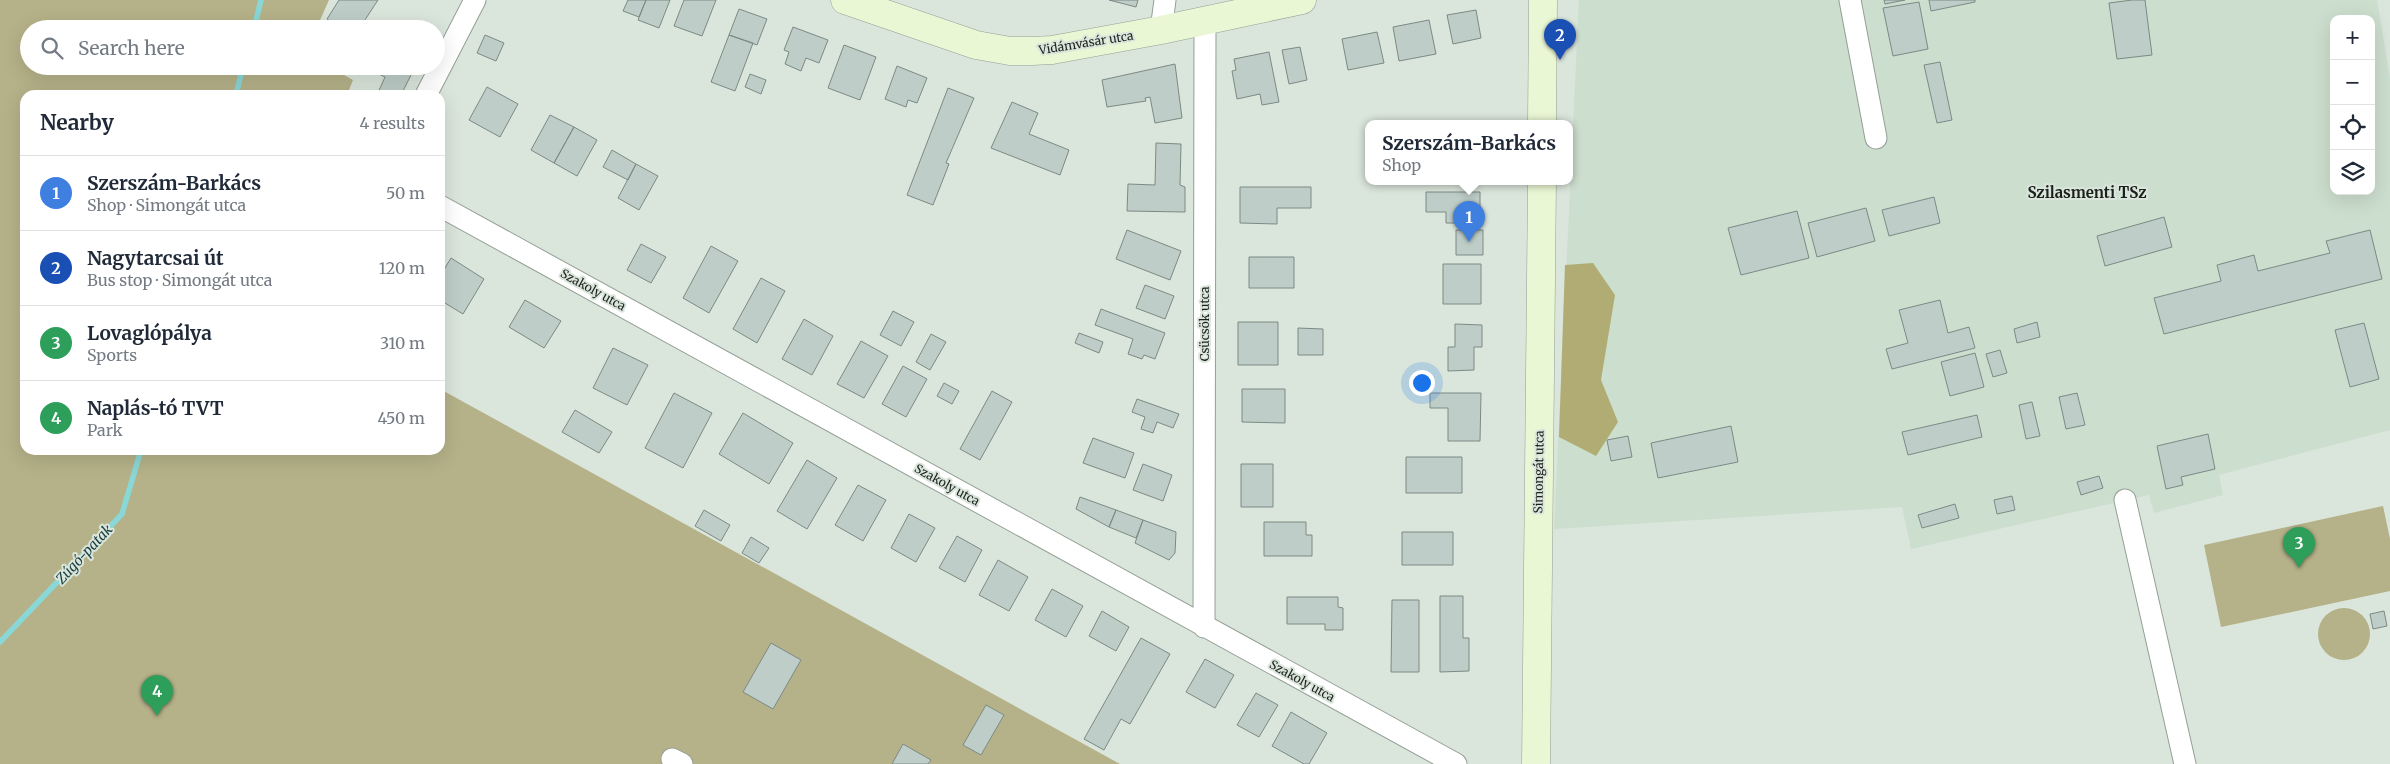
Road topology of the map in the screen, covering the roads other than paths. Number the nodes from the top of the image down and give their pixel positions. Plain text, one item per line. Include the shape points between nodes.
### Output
1 (475, 0) edge
2 (1164, 0) edge
3 (1302, 0) edge
4 (1543, 0) edge
5 (1850, 0) edge
6 (854, 2) edge
7 (1205, 20) junction
8 (1161, 30) junction
9 (445, 58) edge
10 (436, 75) edge
11 (429, 90) edge
12 (1542, 120) edge
13 (1876, 138) dead end
14 (1542, 185) edge
15 (445, 209) edge
16 (2125, 500) dead end
17 (1204, 627) junction
18 (1456, 764) edge
19 (1536, 764) edge
20 (2185, 764) edge

1 - 9 street
2 - 8 street
3 - 7 main road, Vidámvásár utca
4 - 12 main road
5 - 13 street
6 - 8 main road, Vidámvásár utca via 976,45 1010,51 1052,50
7 - 8 main road, Vidámvásár utca
7 - 17 street, Csücsök utca
10 - 11 street
14 - 19 main road, Simongát utca
15 - 17 street, Szakoly utca
16 - 20 street
17 - 18 street, Szakoly utca

